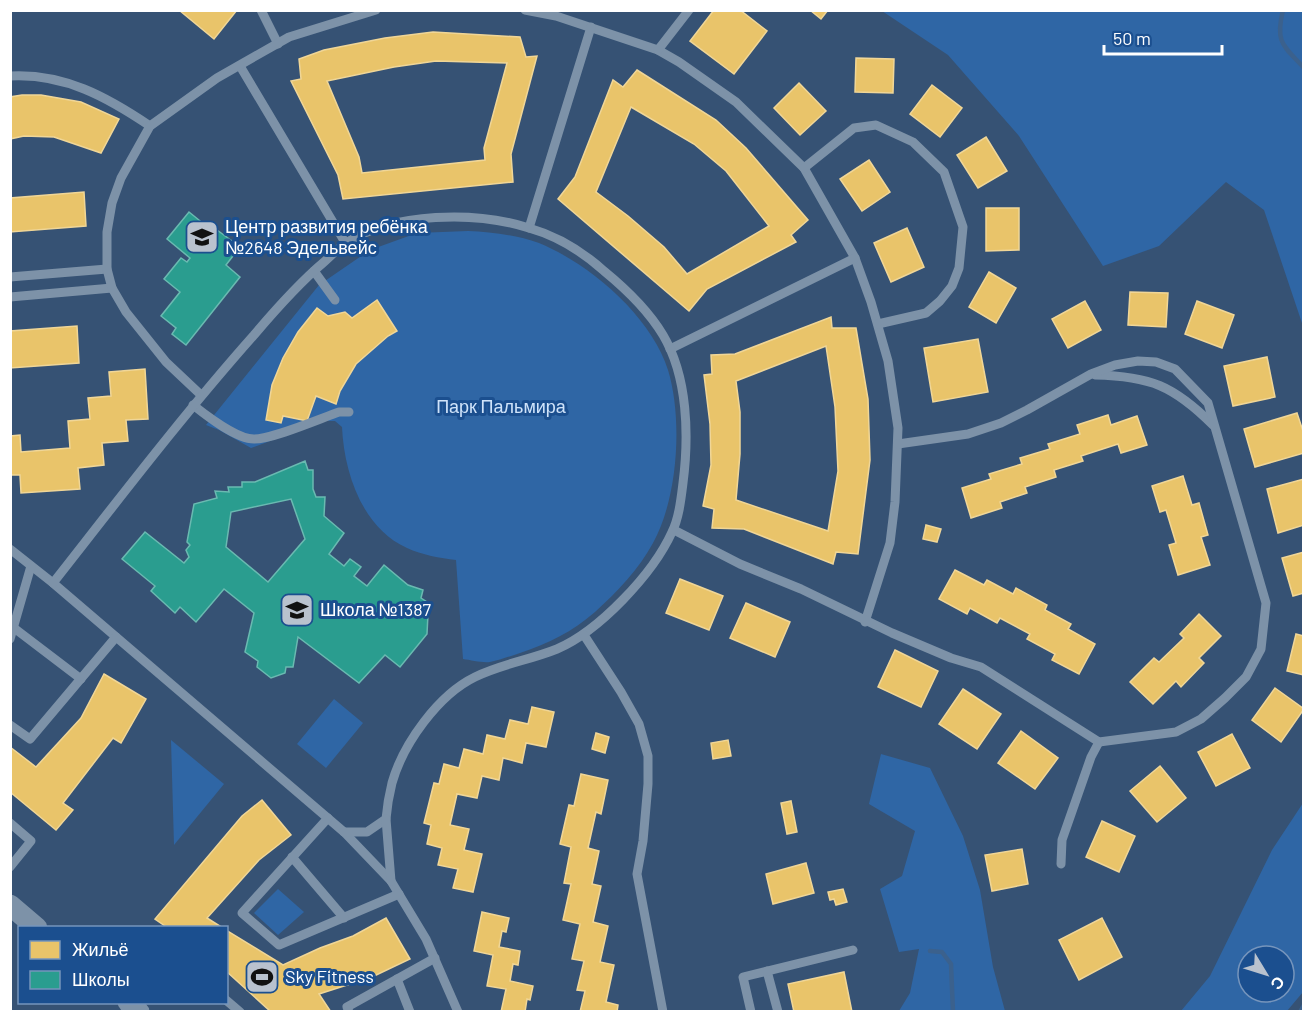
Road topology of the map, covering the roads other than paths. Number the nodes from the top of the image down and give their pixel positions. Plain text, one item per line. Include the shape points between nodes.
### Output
1 (261, 10) edge
2 (376, 10) edge
3 (525, 10) edge
4 (688, 10) edge
5 (591, 27) junction
6 (278, 44) junction
7 (658, 50) junction
8 (240, 66) junction
9 (10, 76) edge
10 (150, 126) junction
11 (804, 168) junction
12 (529, 228) junction
13 (346, 244) junction
14 (855, 258) junction
15 (107, 269) junction
16 (314, 271) junction
17 (10, 277) edge
18 (112, 288) junction
19 (10, 297) edge
20 (335, 300) dead end
21 (878, 324) junction
22 (670, 349) junction
23 (1091, 375) junction
24 (201, 395) junction
25 (193, 405) junction
26 (349, 412) dead end
27 (1215, 427) junction
28 (897, 444) junction
29 (674, 530) junction
30 (10, 549) edge
31 (31, 566) junction
32 (53, 583) junction
33 (865, 621) junction
34 (14, 628) junction
35 (584, 635) junction
36 (116, 637) junction
37 (10, 639) edge
38 (81, 679) junction
39 (10, 725) edge
40 (1099, 742) junction
41 (328, 818) junction
42 (386, 819) junction
43 (10, 823) edge
44 (344, 832) junction
45 (292, 857) junction
46 (1060, 864) dead end
47 (10, 867) edge
48 (391, 881) junction
49 (399, 894) junction
50 (10, 905) edge
51 (344, 918) junction
52 (37, 926) edge
53 (853, 950) dead end
54 (435, 958) junction
55 (767, 971) junction
56 (397, 979) junction
57 (228, 1002) edge
58 (240, 1011) edge
59 (349, 1011) edge
60 (410, 1011) edge
61 (458, 1011) edge
62 (663, 1011) edge
63 (751, 1011) edge
64 (778, 1011) edge

1 - 6 lane
2 - 6 lane via 289,37
3 - 5 lane
4 - 7 lane
5 - 7 lane
5 - 12 lane
6 - 8 lane
7 - 11 lane via 736,102
8 - 10 lane
8 - 13 lane
9 - 10 lane via 51,79 87,88
10 - 15 lane via 112,203
11 - 14 lane
11 - 21 lane via 854,128 876,125 913,142 944,172 963,227 959,268 952,286 926,313
12 - 13 lane via 454,217 381,226
12 - 22 lane via 562,242 620,284 648,314
13 - 16 lane
14 - 21 lane
14 - 22 lane
15 - 17 lane
15 - 18 lane
16 - 20 lane
16 - 24 lane
18 - 19 lane
18 - 24 lane via 166,362
21 - 28 lane via 888,361
22 - 29 lane via 686,412 687,448
23 - 27 lane via 1126,375 1161,385 1190,402
23 - 27 lane via 1138,361 1175,369 1208,403
23 - 28 lane via 1000,423 968,434
24 - 25 lane
25 - 26 lane via 211,419 254,439
25 - 32 lane
27 - 40 lane via 1266,603 1261,649 1246,677 1201,718 1176,732
28 - 33 lane via 890,543
29 - 33 lane
29 - 35 lane via 629,592
30 - 31 lane
31 - 32 lane
31 - 34 lane
32 - 36 lane
33 - 40 lane via 981,667
34 - 37 lane
34 - 38 lane
35 - 42 lane via 457,687 409,744 393,780
35 - 62 lane via 639,724 648,756 637,874
36 - 38 lane
36 - 41 lane
38 - 39 lane via 30,739
40 - 46 lane via 1062,840
41 - 44 lane
41 - 45 lane
42 - 44 lane via 367,832
42 - 48 lane
43 - 47 lane via 31,841
44 - 48 lane
45 - 51 lane
45 - 51 lane via 242,913 279,945
48 - 49 lane
49 - 51 lane
49 - 54 lane
50 - 52 street
53 - 55 lane
54 - 56 lane
54 - 61 lane
55 - 63 lane via 743,977
55 - 64 lane
56 - 59 lane via 347,1006
56 - 60 lane
57 - 58 lane

